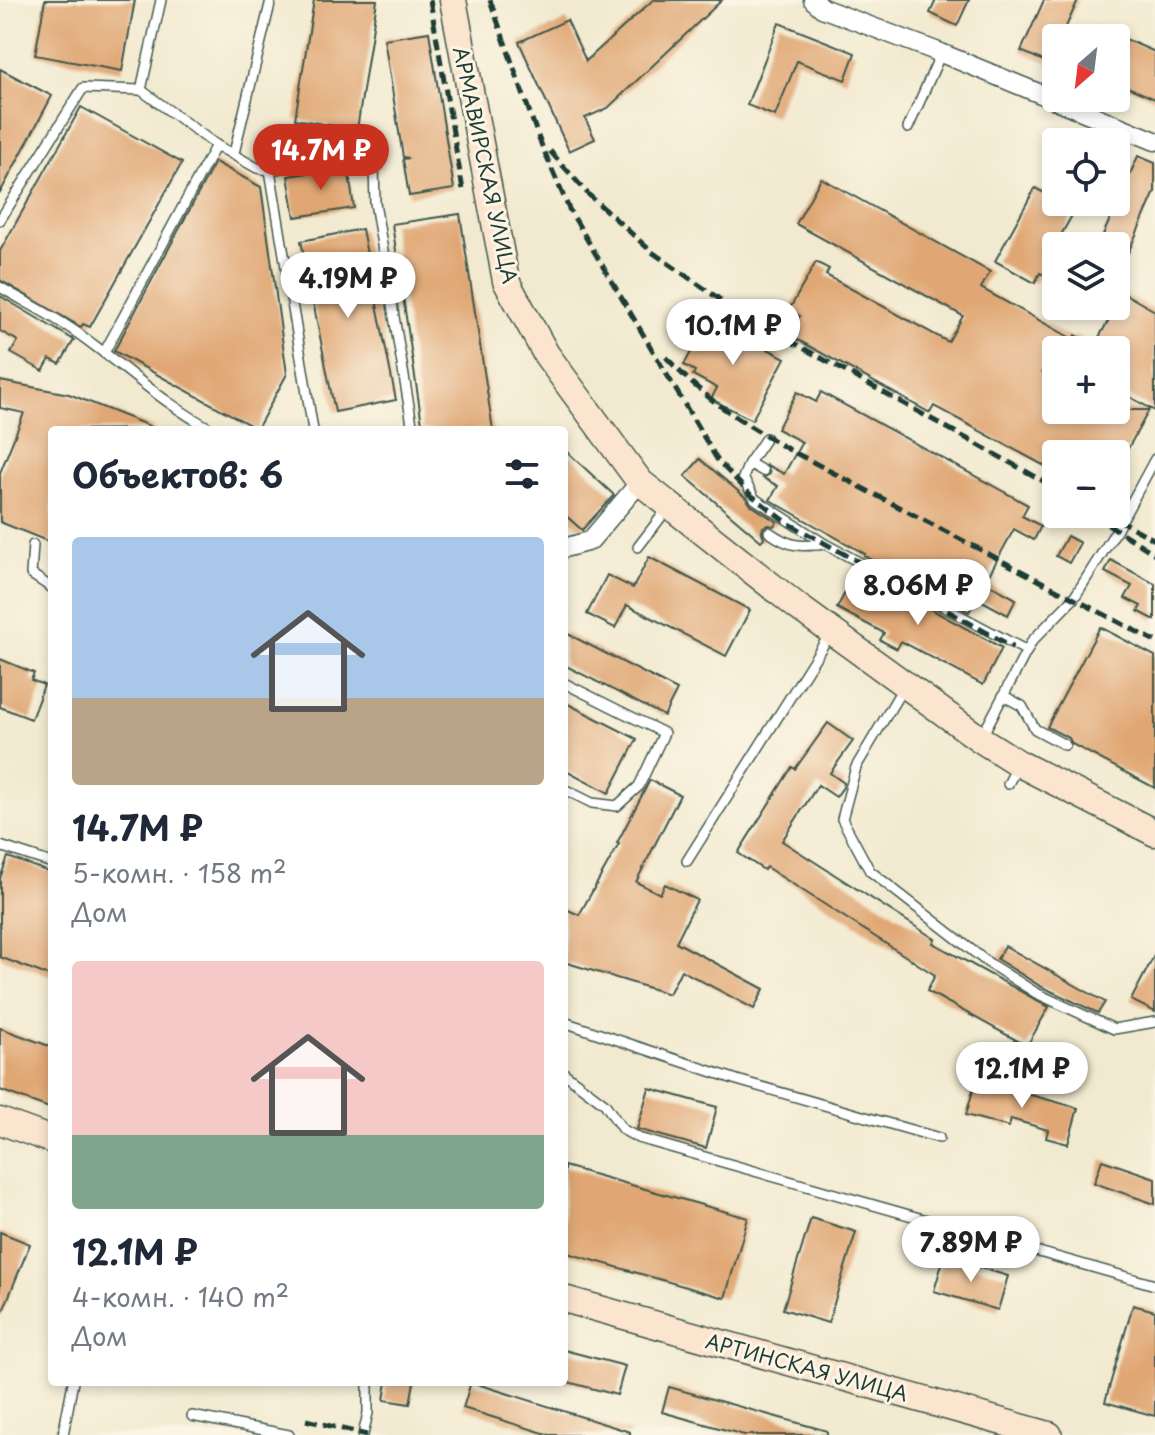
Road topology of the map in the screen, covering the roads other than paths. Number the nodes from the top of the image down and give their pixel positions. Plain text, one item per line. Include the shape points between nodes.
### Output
1 (161, 0) edge
2 (271, 0) edge
3 (453, 0) edge
4 (813, 0) edge
5 (941, 53) junction
6 (141, 90) junction
7 (1111, 123) junction
8 (908, 128) dead end
9 (1108, 128) edge
10 (1155, 141) edge
11 (216, 145) junction
12 (234, 153) junction
13 (270, 170) junction
14 (0, 220) edge
15 (0, 287) edge
16 (104, 353) junction
17 (206, 426) edge
18 (312, 426) edge
19 (412, 426) edge
20 (766, 438) dead end
21 (1155, 459) edge
22 (749, 463) junction
23 (763, 471) dead end
24 (640, 482) junction
25 (670, 506) junction
26 (769, 532) dead end
27 (825, 544) junction
28 (33, 545) dead end
29 (568, 547) edge
30 (638, 547) dead end
31 (48, 585) edge
32 (832, 631) junction
33 (1027, 651) junction
34 (568, 685) edge
35 (904, 686) junction
36 (1004, 696) junction
37 (980, 739) junction
38 (1065, 745) dead end
39 (568, 791) edge
40 (1155, 833) edge
41 (0, 846) edge
42 (687, 861) dead end
43 (48, 862) edge
44 (1155, 1022) edge
45 (568, 1023) edge
46 (568, 1076) edge
47 (0, 1121) edge
48 (939, 1138) dead end
49 (48, 1139) edge
50 (1155, 1285) edge
51 (568, 1300) edge
52 (72, 1386) edge
53 (368, 1386) edge
54 (192, 1416) dead end
55 (1039, 1434) edge
56 (63, 1435) edge
57 (289, 1435) edge
58 (363, 1435) edge

1 - 6 lane
2 - 12 lane
3 - 24 main road, АРМАВИРСКАЯ УЛИЦА via 506,281 546,354
4 - 5 street
5 - 7 street
5 - 8 lane
6 - 11 lane
6 - 14 lane via 83,88
7 - 9 lane
7 - 10 street
11 - 12 lane
11 - 16 lane
12 - 13 lane
13 - 18 lane
13 - 19 lane via 370,158
15 - 16 lane
16 - 17 lane
20 - 22 lane
21 - 33 lane via 1074,598
22 - 23 lane
22 - 27 lane via 743,478 755,499
24 - 25 main road, АРМАВИРСКАЯ УЛИЦА
24 - 29 street via 590,541
25 - 30 lane
25 - 32 main road, АРМАВИРСКАЯ УЛИЦА
26 - 27 lane via 802,547
27 - 33 lane
28 - 31 lane via 31,574
32 - 35 main road, АРМАВИРСКАЯ УЛИЦА
32 - 42 lane
33 - 36 lane
34 - 39 lane via 664,733 639,786 617,806 592,803
35 - 37 main road, АРМАВИРСКАЯ УЛИЦА
35 - 44 lane via 856,767 842,819 870,871 987,962 1036,993 1114,1029
36 - 37 lane
36 - 38 lane via 1022,706 1035,729
37 - 40 main road, АРМАВИРСКАЯ УЛИЦА via 1013,774
41 - 43 lane
45 - 48 lane via 737,1080
46 - 50 lane via 638,1138
47 - 49 main road
51 - 55 main road, АРТИНСКАЯ УЛИЦА
52 - 56 lane
53 - 58 lane
54 - 57 lane

